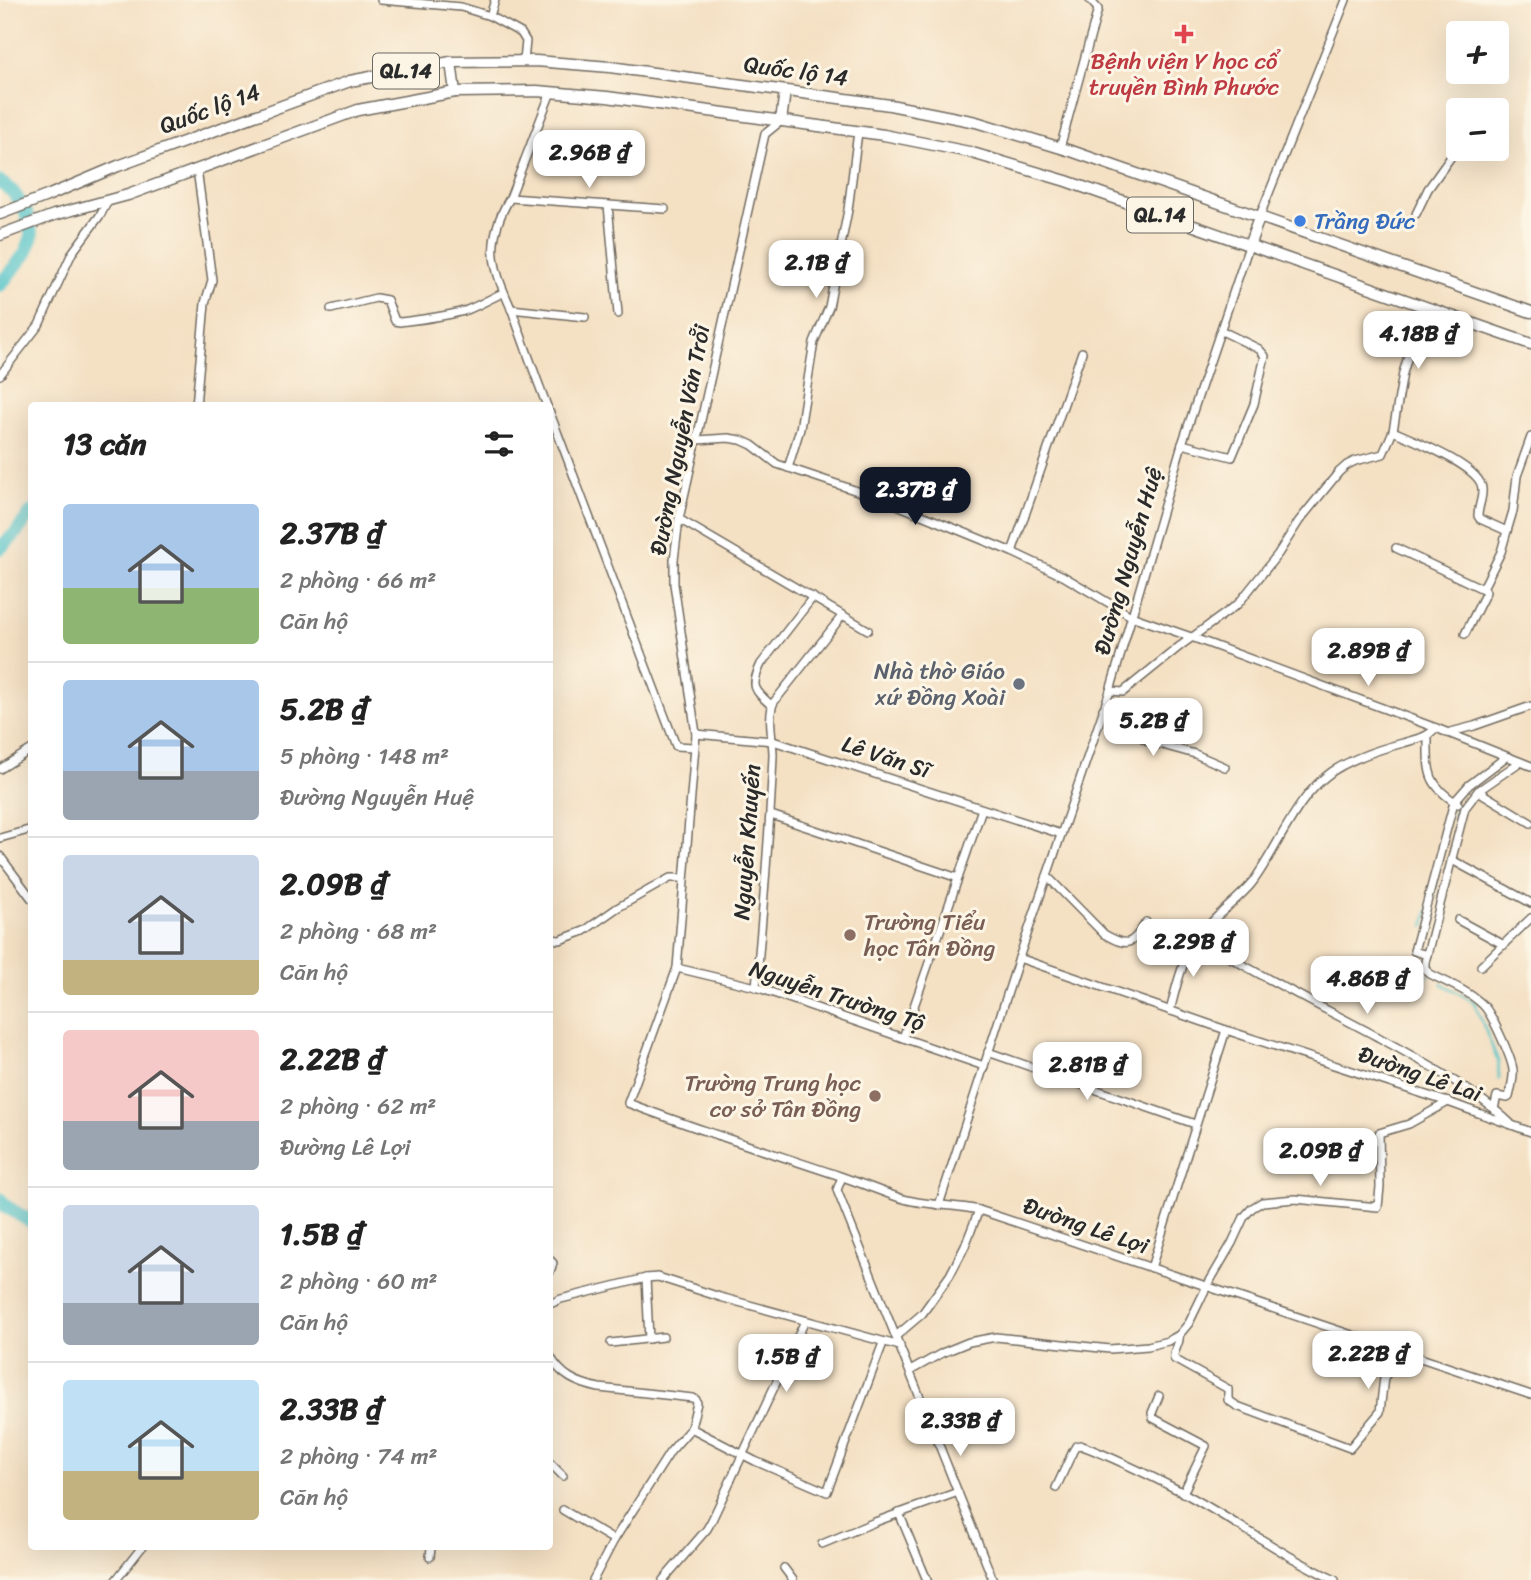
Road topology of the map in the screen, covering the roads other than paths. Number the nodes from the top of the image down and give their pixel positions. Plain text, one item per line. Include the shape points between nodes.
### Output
1 (381, 0) edge
2 (495, 0) edge
3 (1090, 0) edge
4 (1346, 0) edge
5 (490, 16) junction
6 (524, 61) junction
7 (451, 62) junction
8 (785, 91) junction
9 (455, 92) junction
10 (551, 92) junction
11 (780, 121) junction
12 (858, 132) junction
13 (1060, 148) junction
14 (1448, 161) edge
15 (197, 169) junction
16 (510, 198) junction
17 (108, 200) junction
18 (608, 205) junction
19 (665, 209) dead end
20 (3, 212) edge
21 (1416, 214) dead end
22 (1259, 218) junction
23 (0, 235) edge
24 (1249, 247) junction
25 (503, 293) junction
26 (1423, 307) junction
27 (331, 309) dead end
28 (511, 309) junction
29 (1531, 312) edge
30 (618, 314) dead end
31 (585, 317) dead end
32 (1222, 331) junction
33 (1531, 344) edge
34 (1082, 352) dead end
35 (0, 375) edge
36 (196, 402) edge
37 (546, 402) edge
38 (553, 421) edge
39 (1393, 431) junction
40 (1531, 437) edge
41 (696, 440) junction
42 (1182, 444) junction
43 (788, 468) junction
44 (679, 519) junction
45 (1507, 531) junction
46 (1396, 548) dead end
47 (1012, 552) junction
48 (1483, 588) junction
49 (813, 597) junction
50 (842, 616) junction
51 (1132, 616) junction
52 (868, 630) dead end
53 (1465, 634) dead end
54 (1194, 638) junction
55 (1110, 691) junction
56 (772, 706) junction
57 (1531, 706) edge
58 (1103, 709) junction
59 (1436, 728) junction
60 (1447, 733) junction
61 (696, 734) junction
62 (1428, 737) junction
63 (773, 741) junction
64 (694, 747) junction
65 (28, 752) edge
66 (1506, 757) junction
67 (1520, 762) junction
68 (1531, 766) edge
69 (1225, 767) dead end
70 (0, 769) edge
71 (1478, 791) junction
72 (1454, 802) junction
73 (1465, 808) junction
74 (982, 809) junction
75 (771, 815) junction
76 (1531, 823) edge
77 (28, 830) edge
78 (1061, 834) junction
79 (0, 838) edge
80 (0, 856) edge
81 (1452, 860) junction
82 (1047, 876) junction
83 (683, 878) junction
84 (958, 878) junction
85 (28, 894) edge
86 (1531, 903) edge
87 (1531, 918) edge
88 (1458, 920) dead end
89 (1146, 922) dead end
90 (553, 939) edge
91 (1198, 939) junction
92 (1504, 945) junction
93 (1427, 955) junction
94 (1019, 958) junction
95 (1482, 967) dead end
96 (677, 968) junction
97 (756, 987) junction
98 (1170, 1011) junction
99 (1226, 1030) junction
100 (903, 1038) junction
101 (988, 1052) junction
102 (984, 1066) junction
103 (1448, 1102) junction
104 (628, 1104) joint
105 (1494, 1109) junction
106 (1195, 1124) junction
107 (1512, 1125) junction
108 (1531, 1132) edge
109 (842, 1177) junction
110 (939, 1205) junction
111 (979, 1210) junction
112 (1151, 1268) junction
113 (646, 1278) junction
114 (1207, 1286) junction
115 (553, 1303) edge
116 (805, 1321) junction
117 (1179, 1335) junction
118 (896, 1336) junction
119 (663, 1337) dead end
120 (649, 1339) junction
121 (611, 1343) dead end
122 (883, 1343) junction
123 (900, 1346) junction
124 (1407, 1353) junction
125 (553, 1362) edge
126 (910, 1371) junction
127 (1531, 1395) edge
128 (1159, 1396) dead end
129 (691, 1428) junction
130 (742, 1454) junction
131 (553, 1466) edge
132 (563, 1476) dead end
133 (1056, 1488) dead end
134 (958, 1492) junction
135 (1184, 1493) junction
136 (563, 1510) dead end
137 (899, 1513) junction
138 (614, 1540) junction
139 (822, 1544) dead end
140 (140, 1550) edge
141 (431, 1550) edge
142 (430, 1557) dead end
143 (784, 1568) dead end
144 (789, 1579) edge
145 (116, 1580) edge
146 (593, 1580) edge
147 (663, 1580) edge
148 (927, 1580) edge
149 (993, 1580) edge
150 (1335, 1580) edge

1 - 5 street via 461,7
2 - 5 street
3 - 13 street via 1098,9
4 - 22 street
5 - 6 street via 521,33 526,41
6 - 7 highway, Quốc lộ 14 / QL.14
6 - 8 highway, Quốc lộ 14 / QL.14 via 610,67
7 - 9 highway
7 - 20 highway, Quốc lộ 14 / QL.14 via 350,81
8 - 11 highway
8 - 13 highway, Quốc lộ 14 / QL.14 via 975,122
9 - 10 highway, QL.14
9 - 15 highway, QL.14 via 358,110
10 - 11 highway, QL.14
10 - 16 street
11 - 12 highway, QL.14
11 - 41 street, Đường Nguyễn Văn Trỗi via 765,134
12 - 24 highway, QL.14 via 981,155
12 - 43 street via 829,307 814,342 800,429
13 - 22 highway, Quốc lộ 14 / QL.14
14 - 21 street
15 - 17 highway, QL.14
15 - 36 street via 212,280 205,303
16 - 18 street
16 - 25 street via 495,234 494,253
17 - 23 highway, QL.14
17 - 35 street via 72,253 39,325
18 - 19 street
18 - 30 street
22 - 24 highway
22 - 29 highway, Quốc lộ 14 / QL.14
24 - 26 highway, QL.14
24 - 32 street, Đường Nguyễn Huệ
25 - 27 street via 463,311 400,322 395,321 387,300 376,298
25 - 28 street
26 - 33 highway, QL.14
26 - 39 street via 1403,373
28 - 31 street
28 - 37 street
32 - 42 street, Đường Nguyễn Huệ
32 - 42 street via 1265,356 1254,404 1232,457
34 - 47 street
38 - 64 street via 676,746
39 - 45 street via 1474,473 1483,488 1478,516
39 - 54 street via 1383,454 1355,461 1339,472 1238,604
40 - 45 street via 1517,476
41 - 43 street via 741,440
41 - 44 street, Đường Nguyễn Văn Trỗi
42 - 51 street, Đường Nguyễn Huệ
43 - 47 street via 890,502
44 - 49 street
44 - 61 street, Đường Nguyễn Văn Trỗi via 674,584
45 - 48 street
46 - 48 street
47 - 51 street
48 - 53 street via 1486,592
49 - 50 street
49 - 56 street via 757,673 756,692
50 - 52 street
50 - 56 street
51 - 54 street
51 - 55 street, Đường Nguyễn Huệ
54 - 55 street via 1123,692
54 - 59 street
55 - 58 street, Đường Nguyễn Huệ
56 - 63 street, Nguyễn Khuyến
57 - 60 street
58 - 69 street via 1148,741
58 - 78 street, Đường Nguyễn Huệ
59 - 60 street
59 - 62 street
60 - 66 street
61 - 63 street, Lê Văn Sĩ
61 - 64 street, Đường Nguyễn Văn Trỗi
62 - 72 street via 1431,779
62 - 91 street via 1348,762 1331,772 1305,800 1253,881
63 - 74 street, Lê Văn Sĩ
63 - 75 street, Nguyễn Khuyến
64 - 83 street, Đường Nguyễn Văn Trỗi
65 - 70 street
66 - 67 street
66 - 72 street
67 - 68 street
67 - 71 street
71 - 73 street
71 - 76 street
72 - 73 street
72 - 93 street via 1414,951
73 - 81 street
74 - 78 street, Lê Văn Sĩ
74 - 84 street
75 - 84 street
75 - 97 street, Nguyễn Khuyến
77 - 79 street
78 - 82 street, Đường Nguyễn Huệ
80 - 85 street
81 - 86 street
81 - 93 street
82 - 89 street via 1113,939 1135,940
82 - 94 street, Đường Nguyễn Huệ
83 - 90 street via 670,878 584,931
83 - 96 street, Đường Nguyễn Văn Trỗi
84 - 100 street
87 - 92 street
88 - 92 street
91 - 98 street via 1181,971
91 - 105 street via 1419,1059
92 - 95 street
93 - 105 street via 1425,969 1430,974 1473,996 1494,1022 1514,1075 1509,1097 1497,1096
94 - 98 street, Đường Lê Lai
94 - 101 street, Đường Nguyễn Huệ
96 - 97 street, Nguyễn Trường Tộ
96 - 104 street, Đường Nguyễn Văn Trỗi
97 - 100 street, Nguyễn Trường Tộ
98 - 99 street, Đường Lê Lai
99 - 103 street, Đường Lê Lai
99 - 106 street
100 - 102 street, Nguyễn Trường Tộ
101 - 102 street, Đường Nguyễn Huệ
101 - 106 street
102 - 110 street, Đường Nguyễn Huệ
103 - 107 street, Đường Lê Lai
103 - 114 street via 1409,1124 1379,1133 1378,1207 1295,1199 1262,1202 1244,1217
104 - 109 street, Đường Lê Lợi
105 - 107 street
106 - 112 street
107 - 108 street, Đường Lê Lai
109 - 110 street, Đường Lê Lợi via 900,1198
109 - 118 street via 837,1190
110 - 111 street, Đường Lê Lợi
111 - 112 street, Đường Lê Lợi
111 - 118 street via 950,1275 922,1314
112 - 114 street, Đường Lê Lợi
113 - 115 street
113 - 116 street via 658,1277
113 - 120 street
114 - 117 street
114 - 124 street, Đường Lê Lợi
116 - 122 street
116 - 130 street
117 - 124 street via 1173,1358 1227,1389 1229,1401 1350,1448 1380,1412 1384,1377
117 - 126 street via 1148,1346 1110,1349 996,1337 969,1342
118 - 123 street
119 - 120 street
120 - 121 street
122 - 123 street
122 - 130 street via 827,1492
123 - 126 street
124 - 127 street, Đường Lê Lợi
125 - 129 street via 572,1379 599,1388 693,1398 697,1403
126 - 134 street
128 - 135 street via 1153,1418 1206,1446
129 - 130 street
129 - 138 street via 670,1452
130 - 147 street via 707,1529
131 - 132 street
133 - 135 street via 1080,1445
134 - 137 street
134 - 149 street
135 - 150 street
136 - 138 street
137 - 139 street
137 - 148 street
138 - 146 street
140 - 145 street
141 - 142 street
143 - 144 street

